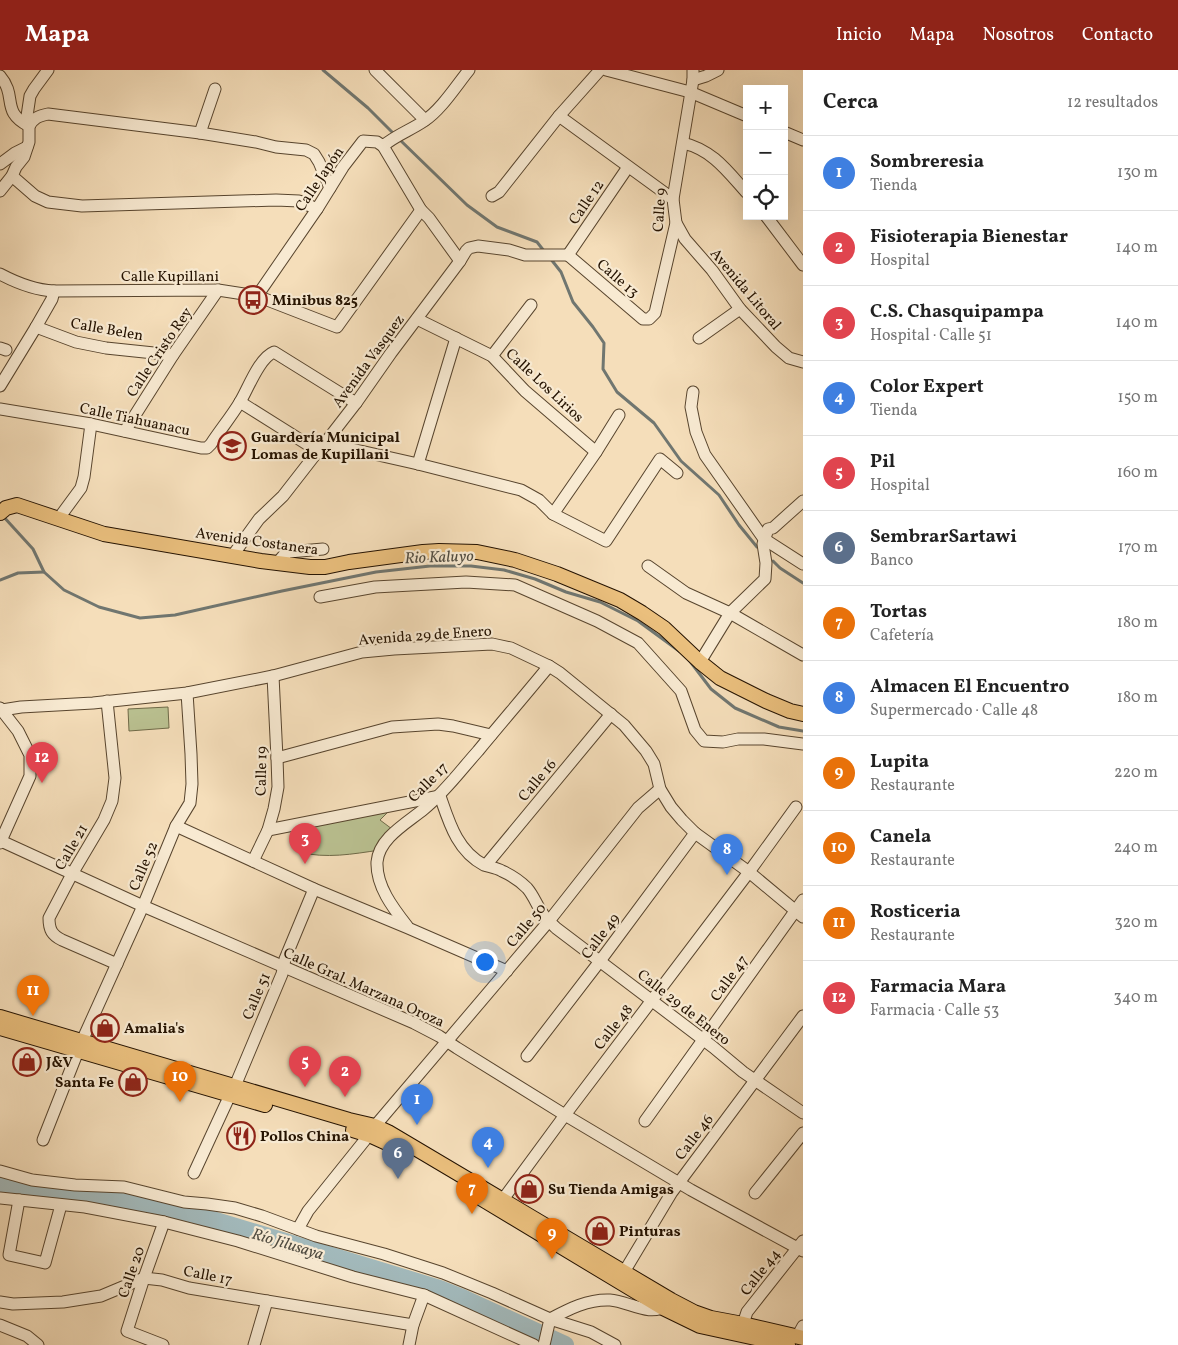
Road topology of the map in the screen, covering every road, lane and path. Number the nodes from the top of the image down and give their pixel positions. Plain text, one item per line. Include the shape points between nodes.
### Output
1 (48, 70) edge
2 (375, 70) edge
3 (469, 70) edge
4 (600, 70) edge
5 (606, 70) edge
6 (718, 70) edge
7 (693, 75) edge
8 (0, 76) edge
9 (215, 90) dead end
10 (690, 92) junction
11 (743, 114) edge
12 (559, 116) junction
13 (422, 122) junction
14 (29, 126) junction
15 (200, 133) junction
16 (788, 134) edge
17 (803, 140) edge
18 (387, 142) junction
19 (688, 145) junction
20 (27, 147) junction
21 (0, 164) edge
22 (628, 167) junction
23 (12, 176) junction
24 (330, 188) junction
25 (743, 189) edge
26 (0, 191) edge
27 (492, 196) dead end
28 (673, 199) junction
29 (317, 209) junction
30 (421, 210) junction
31 (769, 220) edge
32 (676, 224) junction
33 (568, 255) junction
34 (460, 261) junction
35 (803, 265) edge
36 (0, 274) edge
37 (218, 290) junction
38 (54, 291) junction
39 (257, 296) junction
40 (531, 305) dead end
41 (740, 309) junction
42 (417, 319) junction
43 (649, 319) joint
44 (36, 327) junction
45 (456, 338) junction
46 (699, 338) dead end
47 (173, 355) junction
48 (492, 356) junction
49 (803, 362) edge
50 (0, 386) edge
51 (693, 392) dead end
52 (240, 402) junction
53 (356, 402) junction
54 (0, 409) edge
55 (618, 415) dead end
56 (91, 424) junction
57 (125, 431) junction
58 (322, 447) junction
59 (596, 452) junction
60 (418, 464) junction
61 (677, 473) dead end
62 (803, 501) edge
63 (3, 510) edge
64 (553, 514) junction
65 (59, 518) junction
66 (764, 541) junction
67 (323, 549) dead end
68 (233, 555) junction
69 (278, 562) junction
70 (803, 564) edge
71 (648, 566) dead end
72 (320, 597) dead end
73 (730, 613) junction
74 (803, 655) edge
75 (700, 662) junction
76 (549, 666) junction
77 (273, 676) junction
78 (187, 694) junction
79 (107, 701) junction
80 (1, 709) edge
81 (611, 714) junction
82 (803, 714) edge
83 (491, 735) junction
84 (803, 744) edge
85 (277, 758) junction
86 (660, 789) junction
87 (440, 796) junction
88 (796, 807) dead end
89 (176, 826) junction
90 (268, 830) junction
91 (695, 833) junction
92 (0, 842) edge
93 (253, 861) junction
94 (486, 865) junction
95 (749, 872) junction
96 (72, 874) junction
97 (314, 890) junction
98 (803, 900) edge
99 (143, 906) junction
100 (799, 914) edge
101 (550, 921) junction
102 (408, 928) junction
103 (600, 961) junction
104 (117, 964) junction
105 (283, 967) junction
106 (507, 970) junction
107 (652, 1001) junction
108 (803, 1016) edge
109 (0, 1017) edge
110 (0, 1028) edge
111 (704, 1040) junction
112 (447, 1042) junction
113 (80, 1046) junction
114 (527, 1056) dead end
115 (755, 1081) junction
116 (232, 1090) junction
117 (803, 1113) edge
118 (565, 1115) junction
119 (645, 1121) dead end
120 (372, 1130) junction
121 (803, 1133) edge
122 (42, 1140) dead end
123 (0, 1170) edge
124 (194, 1173) dead end
125 (679, 1182) junction
126 (755, 1193) dead end
127 (0, 1198) edge
128 (19, 1200) junction
129 (499, 1204) junction
130 (61, 1205) junction
131 (164, 1222) junction
132 (298, 1229) junction
133 (801, 1247) edge
134 (620, 1276) junction
135 (144, 1278) junction
136 (424, 1295) junction
137 (267, 1301) junction
138 (0, 1302) edge
139 (667, 1304) junction
140 (550, 1318) junction
141 (0, 1325) edge
142 (413, 1325) junction
143 (741, 1329) junction
144 (797, 1338) edge
145 (542, 1341) edge
146 (38, 1345) edge
147 (163, 1345) edge
148 (254, 1345) edge
149 (410, 1345) edge
150 (615, 1345) edge

1 - 14 street via 30,96
2 - 13 street
3 - 13 street
4 - 12 street
5 - 10 street
6 - 7 street via 706,76
7 - 10 street, Calle 9
8 - 14 street via 10,93 11,111
9 - 15 street
10 - 11 street
10 - 19 street, Calle 9
12 - 22 street
12 - 27 street via 499,192
13 - 18 street
14 - 15 street via 34,119 48,114
14 - 20 street
15 - 24 street via 306,150 314,154
16 - 17 street
18 - 24 street, Calle Japón via 363,141
18 - 30 street
19 - 25 street via 716,159
19 - 28 street, Calle 9
20 - 21 street
20 - 23 street
22 - 28 street
22 - 33 street, Calle 12
23 - 26 street
23 - 29 street via 35,196 48,202 82,206 276,200 298,201
24 - 29 street, Calle Japón
28 - 32 street, Calle 9
29 - 39 street, Calle Japón
30 - 34 street
30 - 39 street, Calle Kupillani via 337,327
31 - 35 street
32 - 41 street, Avenida Litoral
32 - 43 street, Calle 9 via 655,313
33 - 34 street, Avenida Vasquez via 524,255 478,246 466,250
33 - 43 street, Calle 13 via 642,319
34 - 42 street, Avenida Vasquez
36 - 38 street, Calle Kupillani via 14,282
37 - 38 street, Calle Kupillani
37 - 39 street, Calle Kupillani
37 - 47 street, Calle Cristo Rey
38 - 44 street
40 - 48 street
41 - 46 street
41 - 49 street, Avenida Litoral via 789,358
42 - 45 street, Calle Los Lirios
42 - 53 street, Avenida Vasquez
44 - 47 street, Calle Belen via 76,342
44 - 50 street
45 - 48 street, Calle Los Lirios
45 - 60 street
47 - 57 street, Calle Cristo Rey
48 - 59 street, Calle Los Lirios via 525,390
51 - 66 street via 692,415 705,455
52 - 53 street, Calle Tiahuanacu via 268,354 274,352
52 - 57 street, Calle Tiahuanacu via 207,448
52 - 58 street
53 - 58 street, Avenida Vasquez
54 - 56 street, Calle Tiahuanacu
55 - 59 street
56 - 57 street, Calle Tiahuanacu
56 - 65 street via 81,488
58 - 60 street
58 - 68 street, Avenida Vasquez via 283,496 259,519
59 - 64 street
60 - 64 street via 521,490 539,500
61 - 64 street via 660,459 606,541
62 - 66 street via 768,529
63 - 65 main road, Avenida Costanera via 17,505
65 - 68 main road, Avenida Costanera via 104,534
66 - 70 street
66 - 73 street via 765,579
67 - 69 street via 289,552
68 - 69 main road, Avenida Costanera
69 - 75 main road, Avenida Costanera via 325,567 439,551 477,552 515,560 598,590 642,612
71 - 73 street via 686,592
72 - 84 street via 375,587 457,582 515,586 597,621 638,643 681,691 695,730 704,741 764,739
73 - 74 street
73 - 75 street
75 - 82 main road, Avenida Costanera via 744,691
76 - 77 street, Avenida 29 de Enero via 511,648 492,644 362,652
76 - 81 street, Avenida 29 de Enero
76 - 83 street, Calle 17
77 - 78 street, Avenida 29 de Enero
77 - 85 street, Calle 19
78 - 79 street, Avenida 29 de Enero
78 - 89 street, Calle 52 via 192,784 190,803
79 - 80 street, Avenida 29 de Enero
79 - 96 street, Calle 21 via 115,778 112,800
80 - 92 street via 18,731 30,755 30,776
81 - 86 street, Avenida 29 de Enero via 646,751 654,764
81 - 94 street, Calle 16
83 - 85 street via 438,724 392,727
83 - 87 street, Calle 17
85 - 90 street, Calle 19 via 278,787
86 - 91 street, Avenida 29 de Enero via 671,807
86 - 101 street, Calle 50 via 638,808
87 - 90 street
87 - 94 street, Calle 29 de Enero via 458,841 476,860
87 - 102 street, Calle 17 via 385,842 377,862 385,894
88 - 95 street
89 - 93 street
89 - 99 street, Calle 52
90 - 93 street, Calle 19
91 - 95 street, Avenida 29 de Enero
91 - 103 street, Calle 49
92 - 96 street, Calle Gral. Marzana Oroza
93 - 97 street
94 - 101 street, Calle 29 de Enero via 502,870 528,889
95 - 100 street, Avenida 29 de Enero
95 - 107 street, Calle 48
96 - 99 street, Calle Gral. Marzana Oroza
96 - 104 street, Calle 21 via 49,918 51,931 62,940
97 - 102 street
97 - 105 street, Calle 51
98 - 100 street, Calle 47
99 - 104 street, Calle 52
99 - 105 street, Calle Gral. Marzana Oroza
100 - 111 street, Calle 47
101 - 103 street, Calle 29 de Enero
101 - 106 street, Calle 50
102 - 106 street
103 - 107 street, Calle 29 de Enero
103 - 114 street, Calle 49
104 - 113 street, Calle 52
105 - 112 street, Calle Gral. Marzana Oroza via 414,1022
105 - 116 street, Calle 51
106 - 112 street, Calle 50
107 - 111 street, Calle 29 de Enero
107 - 118 street, Calle 48
108 - 115 street, Calle 46
109 - 113 main road
110 - 113 main road
111 - 115 street, Calle 29 de Enero
111 - 119 street, Calle 47
112 - 118 street, Calle Gral. Marzana Oroza
112 - 120 street, Calle 50
113 - 116 main road
113 - 122 street, Calle 52
115 - 117 street, Calle 29 de Enero
115 - 125 street, Calle 46
116 - 120 main road
116 - 124 street, Calle 51
118 - 125 street, Calle Gral. Marzana Oroza
118 - 129 street, Calle 48
120 - 129 main road via 394,1146 436,1166
120 - 132 street, Calle 50 via 308,1211
121 - 126 street
123 - 132 street via 32,1180 124,1187 184,1202 236,1208
125 - 133 street, Calle Gral. Marzana Oroza
125 - 134 street, Calle 46
127 - 128 street
128 - 130 street
128 - 130 street via 9,1255 46,1263
129 - 134 main road
130 - 131 street
131 - 135 street, Calle 20
131 - 136 street via 238,1240 353,1277
132 - 140 street via 443,1273
133 - 143 street, Calle 44 via 747,1312
134 - 139 main road
135 - 137 street, Calle 17
135 - 138 street via 101,1296 63,1302
135 - 147 street, Calle 20 via 127,1331
136 - 142 street
136 - 145 street
137 - 142 street, Calle 17
137 - 148 street
139 - 140 street via 651,1311 612,1300 598,1300
139 - 143 main road via 700,1326
140 - 145 street
140 - 150 street via 591,1332
141 - 146 street via 27,1336
142 - 149 street
143 - 144 main road

